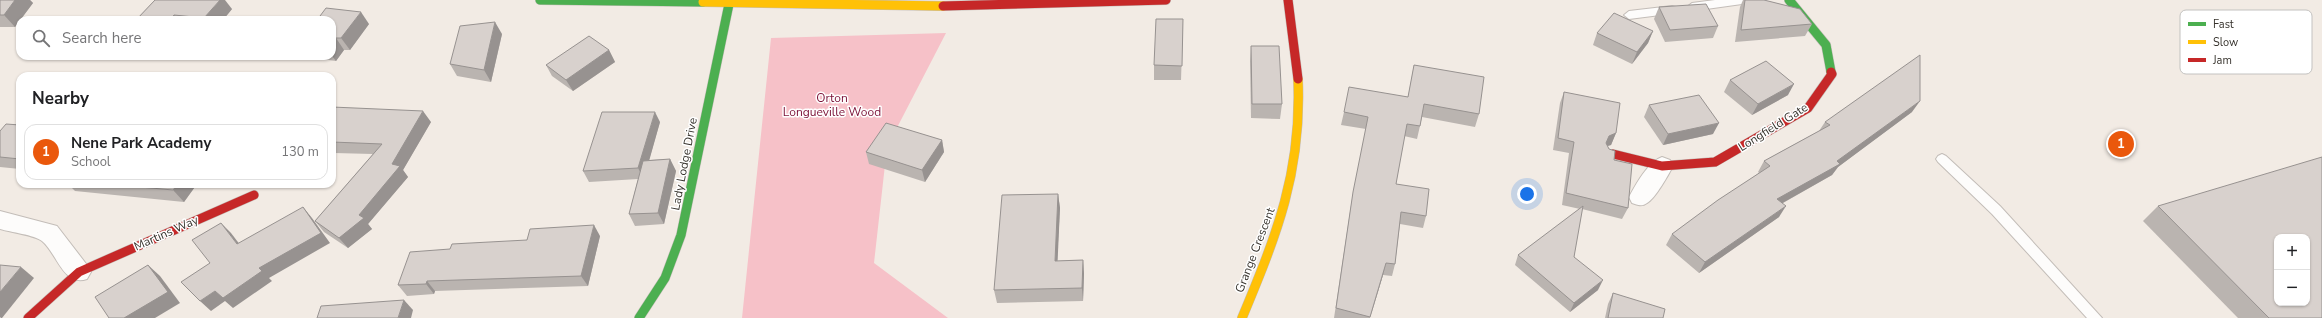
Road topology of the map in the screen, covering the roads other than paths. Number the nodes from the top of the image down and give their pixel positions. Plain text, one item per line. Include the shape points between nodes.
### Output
1 (540, 0) edge
2 (1166, 0) edge
3 (1288, 0) edge
4 (1742, 0) edge
5 (1789, 0) edge
6 (729, 4) junction
7 (1629, 16) dead end
8 (1613, 154) edge
9 (1942, 159) dead end
10 (1662, 166) junction
11 (254, 195) dead end
12 (1640, 198) dead end
13 (0, 220) edge
14 (79, 272) junction
15 (28, 318) edge
16 (639, 318) edge
17 (1242, 318) edge
18 (2095, 318) edge

1 - 6 street
2 - 6 street via 948,6
3 - 17 street, Grange Crescent via 1300,115 1294,168 1280,225
4 - 7 lane
5 - 10 street, Longfield Gate via 1826,45 1832,74 1808,108 1715,162
6 - 16 street, Lady Lodge Drive via 674,261 651,306
8 - 10 street, Longfield Gate
9 - 18 lane via 1996,210
10 - 12 street
11 - 14 street, Martins Way
13 - 14 street via 49,233
14 - 15 street, Martins Way

